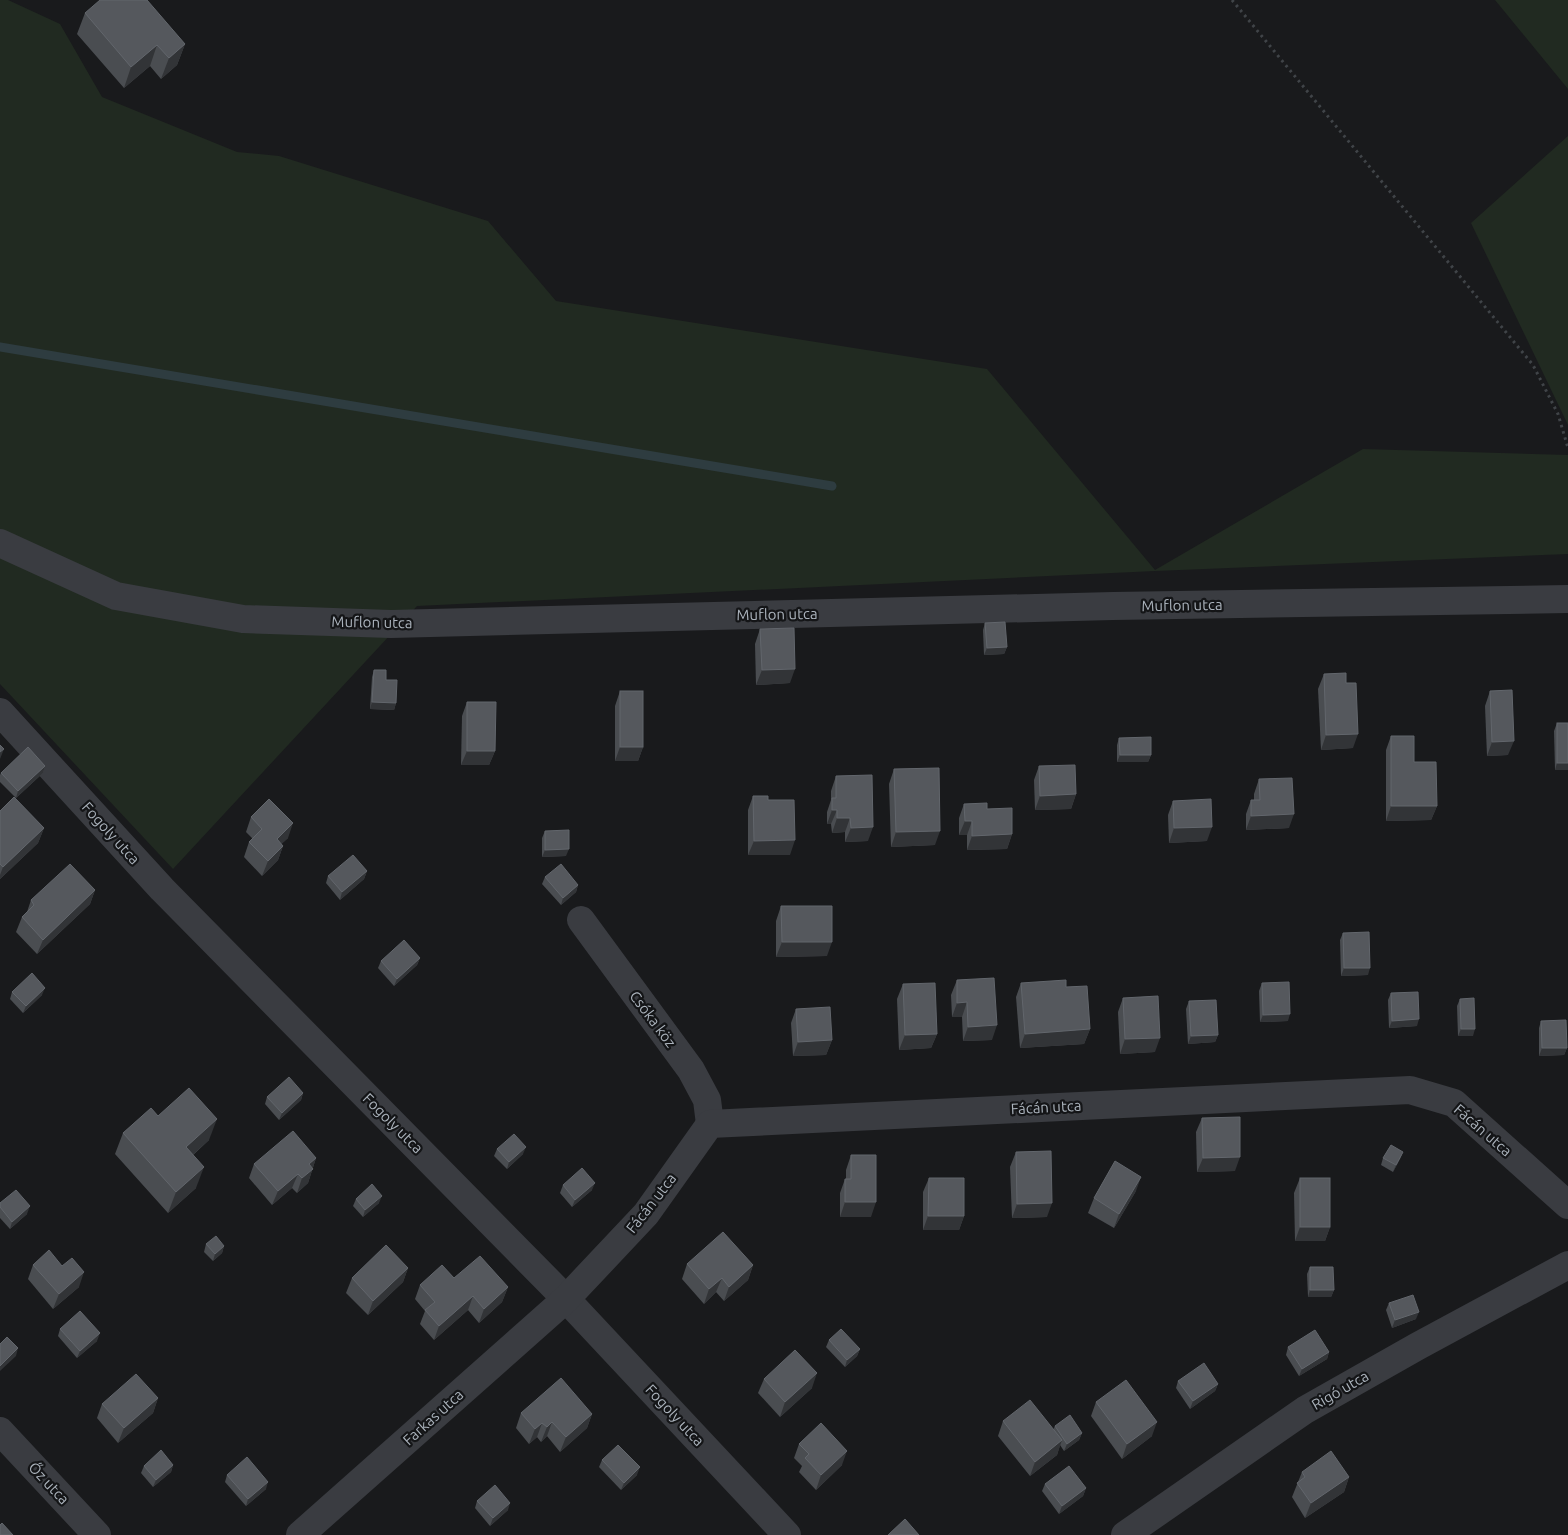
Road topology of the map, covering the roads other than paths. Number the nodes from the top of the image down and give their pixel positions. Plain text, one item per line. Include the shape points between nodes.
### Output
1 (0, 543) edge
2 (1568, 599) edge
3 (0, 712) edge
4 (581, 920) dead end
5 (710, 1124) junction
6 (1568, 1205) edge
7 (1568, 1265) edge
8 (566, 1298) junction
9 (0, 1431) edge
10 (97, 1535) edge
11 (300, 1535) edge
12 (786, 1535) edge
13 (1125, 1535) edge

1 - 2 street, Muflon utca via 116,596 244,619 391,624 1113,606
3 - 8 street, Fogoly utca via 169,896
4 - 5 street, Csóka köz via 692,1070 707,1100
5 - 6 street, Fácán utca via 1410,1090 1454,1103
5 - 8 street, Fácán utca via 646,1214
7 - 13 street, Rigó utca via 1305,1410
8 - 11 street, Farkas utca
8 - 12 street, Fogoly utca
9 - 10 street, Őz utca

